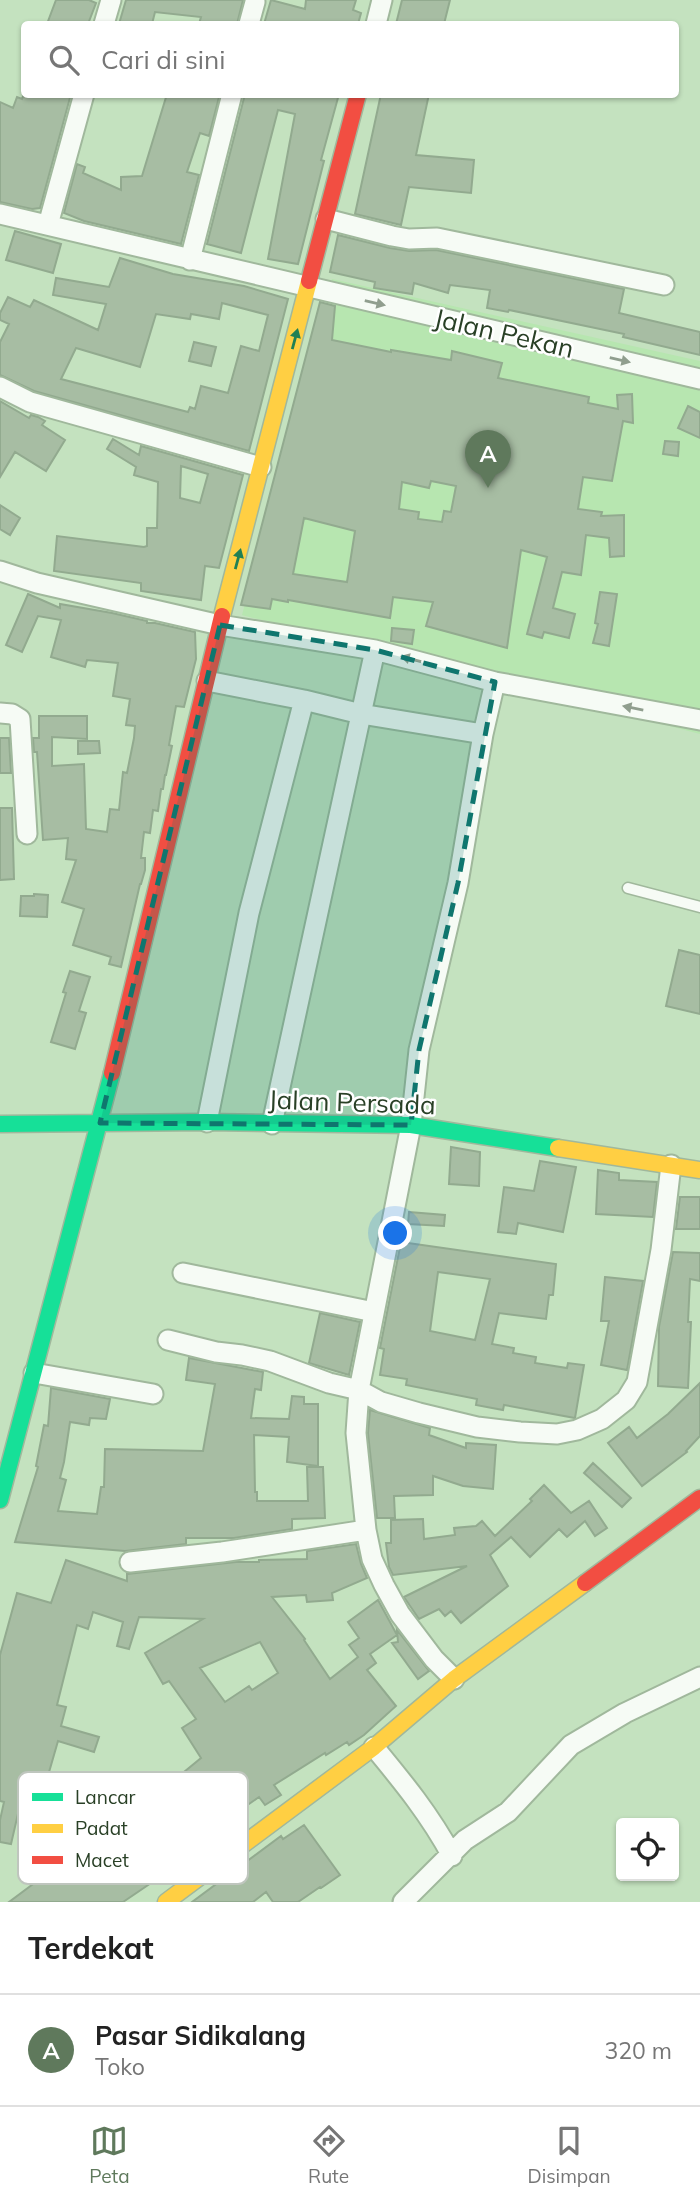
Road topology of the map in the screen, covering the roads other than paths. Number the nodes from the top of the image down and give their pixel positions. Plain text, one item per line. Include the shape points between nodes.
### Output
1 (111, 0) edge
2 (382, 0) edge
3 (255, 2) dead end
4 (105, 21) edge
5 (250, 21) edge
6 (377, 21) edge
7 (83, 98) edge
8 (231, 98) edge
9 (357, 98) edge
10 (0, 214) edge
11 (326, 219) junction
12 (48, 225) junction
13 (190, 260) junction
14 (664, 285) dead end
15 (308, 288) junction
16 (700, 379) edge
17 (0, 387) edge
18 (261, 467) junction
19 (0, 571) edge
20 (220, 625) junction
21 (376, 650) junction
22 (207, 681) junction
23 (495, 681) junction
24 (304, 700) junction
25 (0, 713) edge
26 (361, 714) junction
27 (700, 720) edge
28 (483, 734) junction
29 (27, 834) dead end
30 (628, 888) dead end
31 (700, 907) edge
32 (207, 1122) junction
33 (100, 1123) junction
34 (0, 1124) edge
35 (272, 1124) junction
36 (411, 1125) junction
37 (671, 1165) junction
38 (700, 1170) edge
39 (183, 1273) dead end
40 (374, 1312) junction
41 (168, 1340) dead end
42 (34, 1373) junction
43 (359, 1390) junction
44 (153, 1394) dead end
45 (700, 1497) edge
46 (0, 1500) edge
47 (366, 1530) junction
48 (130, 1562) dead end
49 (700, 1676) edge
50 (454, 1679) junction
51 (374, 1747) junction
52 (248, 1841) edge
53 (452, 1856) junction
54 (190, 1884) edge
55 (166, 1902) edge
56 (403, 1902) edge

1 - 4 street
2 - 6 street
3 - 5 street
7 - 12 street
8 - 13 street
9 - 11 street
10 - 12 street, Jalan Pekan
11 - 14 street via 392,236 438,238
11 - 15 street
12 - 13 street, Jalan Pekan
13 - 15 street, Jalan Pekan
15 -> 16 street, Jalan Pekan
18 -> 15 street
17 - 18 street via 30,402
20 -> 18 street
19 - 20 street
20 - 21 street
20 - 22 street
23 -> 21 street
21 - 26 street
22 - 24 street
22 - 33 street
27 -> 23 street
23 - 28 street
24 - 26 street
24 - 32 street via 249,913
25 - 29 street via 20,719
26 - 28 street
26 - 35 street
28 - 36 street via 458,883 419,1050
30 - 31 lane
32 - 33 street, Jalan Persada
32 - 35 street, Jalan Persada
33 - 34 street, Jalan Persada
33 - 42 street
35 - 36 street, Jalan Persada
36 - 37 street, Jalan Persada
36 - 40 street
37 - 38 street, Jalan Persada
37 - 43 street via 637,1382 626,1400 602,1419 557,1434 477,1427 382,1402
39 - 40 street
40 - 43 street
41 - 43 street via 270,1361
42 - 44 street
42 - 46 street
43 - 47 street via 356,1433
45 - 50 street
47 - 48 street
47 - 50 street via 384,1586 417,1637
49 - 53 street via 570,1745 508,1812 466,1840
50 - 51 street
51 - 52 street
51 - 53 street via 435,1824
53 - 56 street
54 - 55 street

